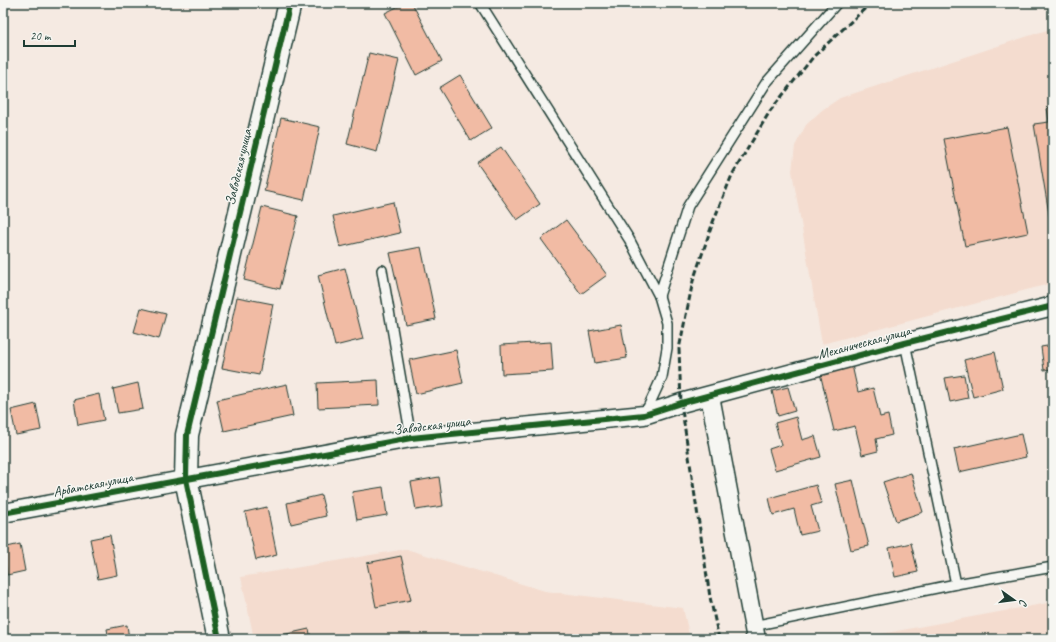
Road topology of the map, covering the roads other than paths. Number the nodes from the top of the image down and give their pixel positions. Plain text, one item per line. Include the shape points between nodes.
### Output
1 (290, 3) edge
2 (480, 3) edge
3 (837, 3) edge
4 (382, 270) dead end
5 (659, 296) junction
6 (1053, 306) edge
7 (905, 343) junction
8 (710, 396) junction
9 (681, 403) joint
10 (644, 415) junction
11 (411, 438) junction
12 (186, 479) junction
13 (3, 513) edge
14 (1053, 567) edge
15 (956, 584) junction
16 (754, 633) edge
17 (219, 639) edge

1 - 12 street, Заводская улица via 187,435
2 - 5 lane via 629,238
3 - 5 lane via 766,83 688,206
4 - 11 lane
5 - 10 lane via 667,323 667,348 662,377
6 - 7 street, Механическая улица
7 - 8 street, Механическая улица
7 - 15 lane
8 - 9 street, Механическая улица
8 - 16 street
9 - 10 street, Заводская улица
10 - 11 street, Заводская улица
11 - 12 street, Заводская улица
12 - 13 street, Арбатская улица
12 - 17 street, Заводская улица
14 - 15 lane
15 - 16 lane

